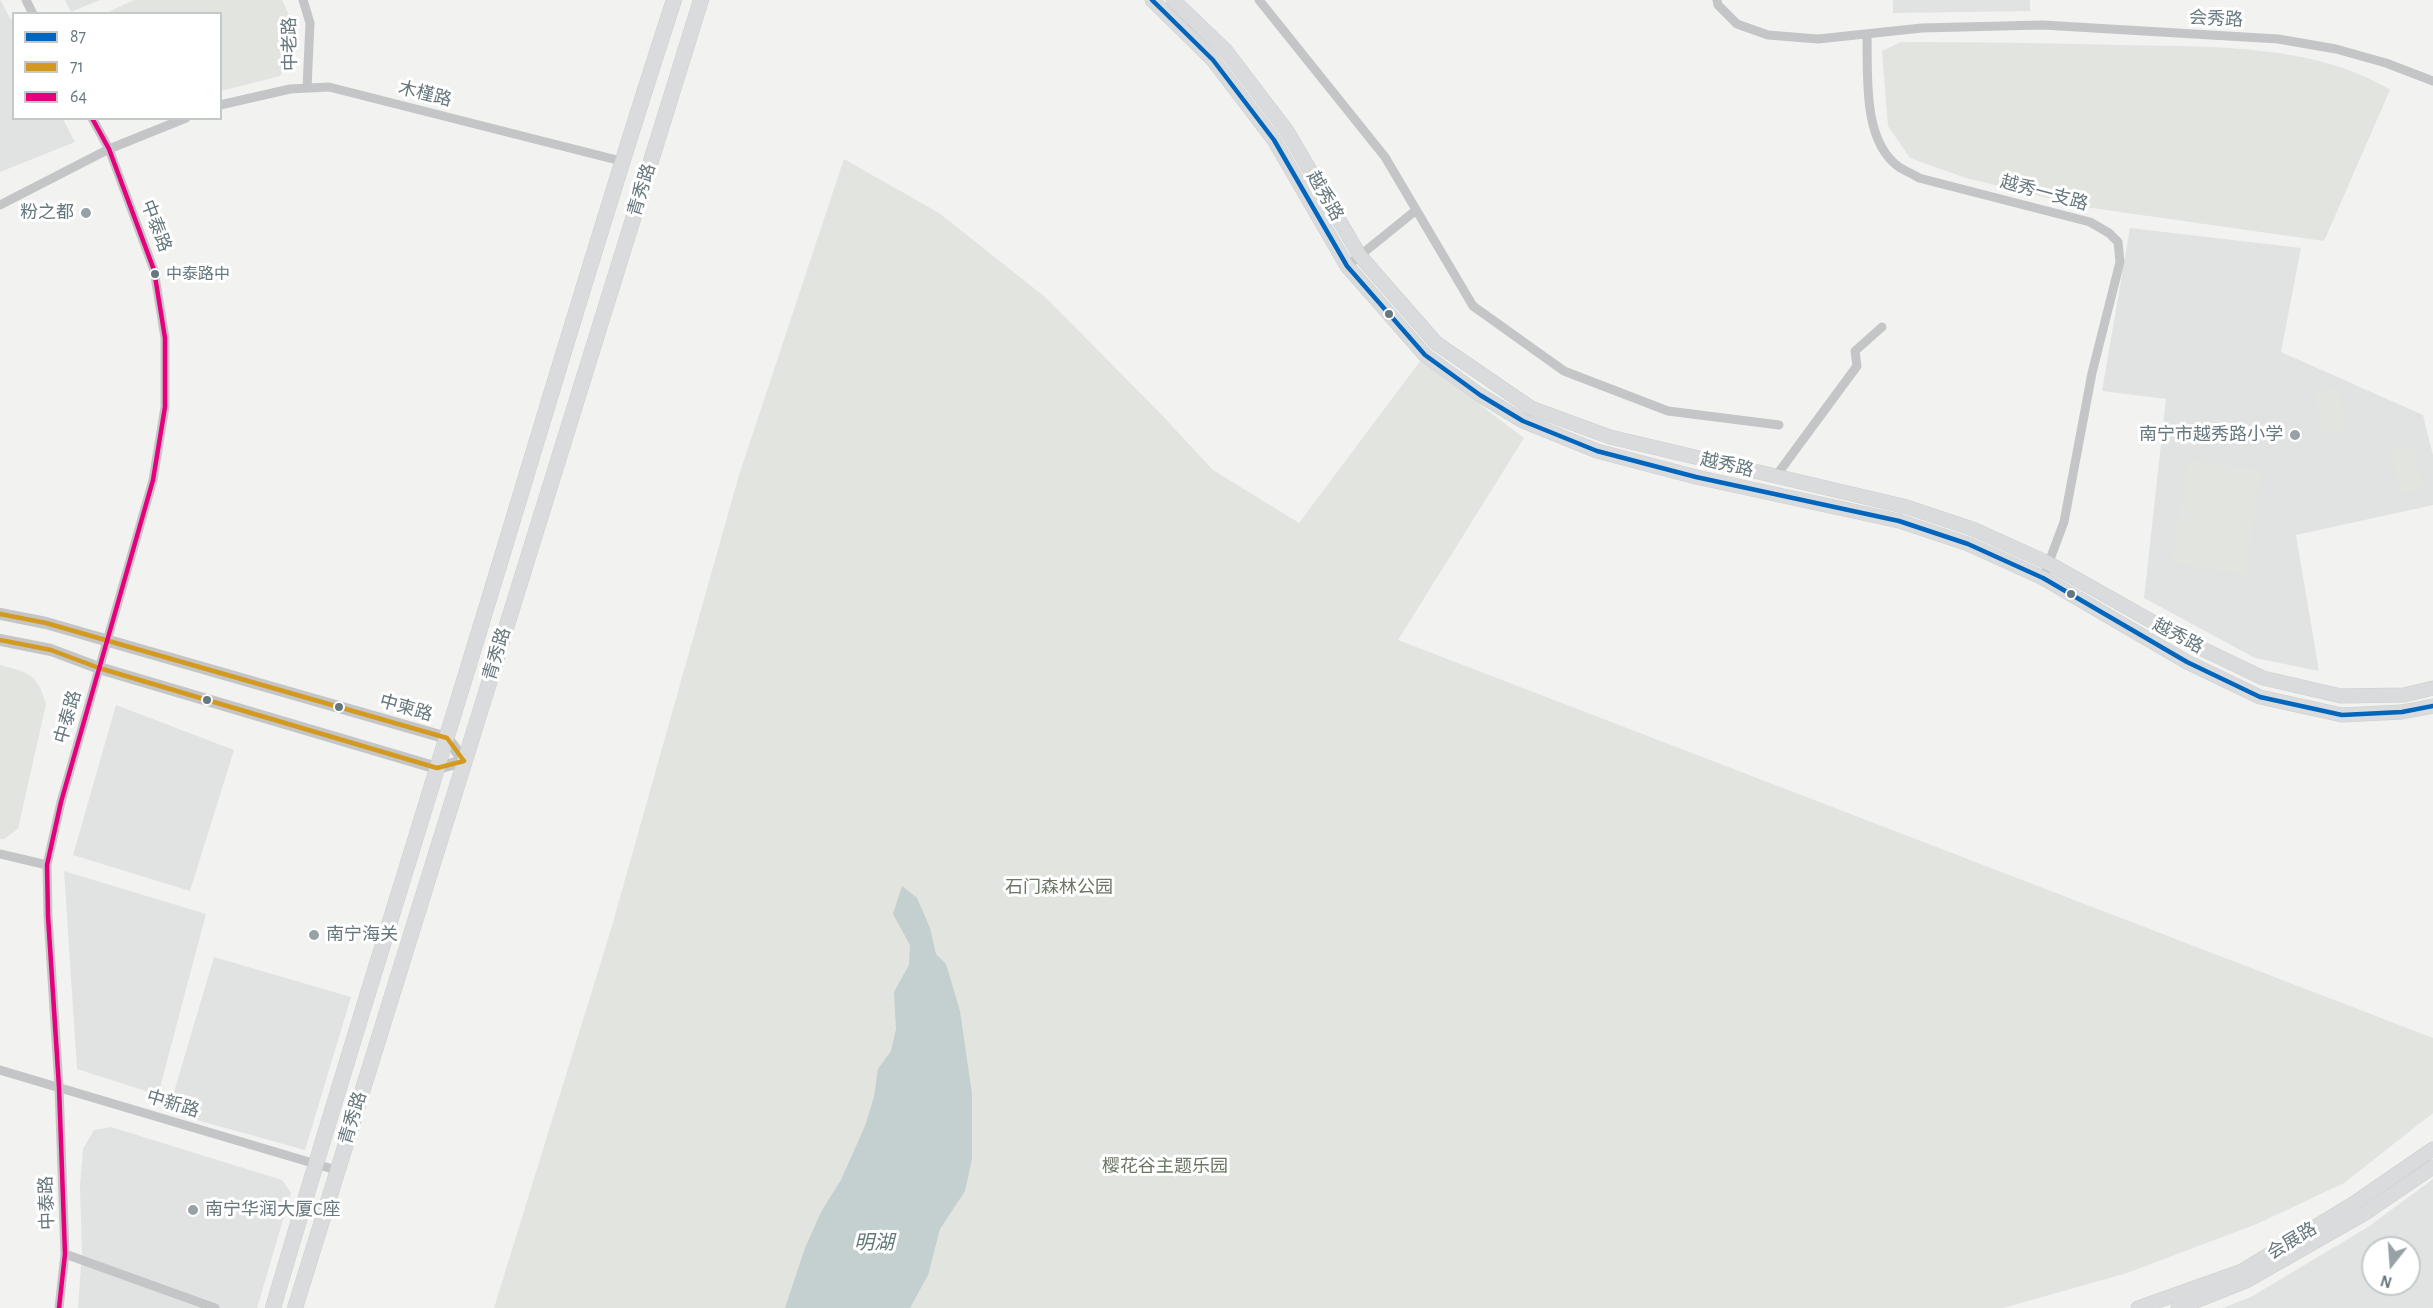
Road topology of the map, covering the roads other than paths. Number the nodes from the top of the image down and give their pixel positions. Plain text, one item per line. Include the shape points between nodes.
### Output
1 (303, 0) edge
2 (674, 0) edge
3 (701, 0) edge
4 (1152, 0) edge
5 (1173, 0) edge
6 (1259, 0) edge
7 (1717, 0) edge
8 (1867, 34) junction
9 (2433, 81) edge
10 (307, 88) junction
11 (222, 105) edge
12 (93, 120) edge
13 (181, 120) edge
14 (109, 149) junction
15 (621, 161) junction
16 (0, 205) edge
17 (1415, 211) junction
18 (1360, 256) junction
19 (1347, 266) junction
20 (1882, 327) dead end
21 (1779, 425) dead end
22 (1776, 476) junction
23 (2048, 563) junction
24 (2043, 578) junction
25 (0, 614) edge
26 (0, 640) edge
27 (106, 641) junction
28 (99, 668) junction
29 (2433, 688) edge
30 (2433, 706) edge
31 (447, 738) junction
32 (464, 761) junction
33 (437, 768) junction
34 (0, 854) edge
35 (47, 865) junction
36 (0, 1070) edge
37 (59, 1087) junction
38 (2433, 1149) edge
39 (315, 1164) junction
40 (2433, 1167) edge
41 (336, 1170) junction
42 (65, 1254) junction
43 (59, 1308) edge
44 (215, 1308) edge
45 (273, 1308) edge
46 (295, 1308) edge
47 (2138, 1308) edge
48 (2178, 1308) edge

1 - 10 street, 中老路 via 310,23
2 - 15 main road, 青秀路
3 - 32 main road, 青秀路
4 - 19 main road, 越秀路 via 1213,60 1274,140
5 - 18 main road, 越秀路 via 1226,51 1287,131
6 - 17 street via 1385,157
7 - 8 street, 会秀路 via 1737,24 1768,34 1818,39
8 - 9 street, 会秀路 via 1922,28 2043,25 2278,39 2336,49
8 - 23 street, 越秀一支路 via 1871,123 1882,147 1897,166 1919,178 2090,222 2118,242 2120,262 2115,288 2091,373 2064,522
10 - 11 street, 木槿路
10 - 15 street, 木槿路 via 329,87
12 - 14 street, 中泰路
13 - 14 street
14 - 16 street
14 - 27 street, 中泰路 via 154,270 165,338 165,407 153,480
15 - 31 main road, 青秀路
17 - 18 street
17 - 21 street via 1473,306 1564,371 1668,411
18 - 19 street
18 - 22 main road, 越秀路 via 1436,343 1531,408 1610,437
19 - 24 main road, 越秀路 via 1425,355 1523,421 1608,454 1899,521 1968,544
20 - 22 street via 1855,351 1857,366
22 - 23 main road, 越秀路 via 1907,507 1973,529
23 - 24 street, 越秀一支路
23 - 29 main road, 越秀路 via 2192,644 2263,678 2341,696 2404,695
24 - 30 main road, 越秀路 via 2187,662 2260,697 2342,715
25 - 27 street, 中柬路
26 - 28 street via 51,650
27 - 28 street, 中泰路
27 - 31 street, 中柬路
28 - 33 street
28 - 35 street, 中泰路
31 - 32 street, 中柬路
31 - 33 main road, 青秀路
32 - 33 street
32 - 41 main road, 青秀路
33 - 39 main road, 青秀路
34 - 35 street
35 - 37 street, 中泰路
36 - 37 street, 中新路
37 - 39 street, 中新路
37 - 42 street, 中泰路
38 - 47 main road, 会展路 via 2353,1204 2242,1271
39 - 41 street, 中新路
39 - 45 main road, 青秀路
40 - 48 main road, 会展路 via 2362,1215 2246,1281
41 - 46 main road, 青秀路
42 - 43 street, 中泰路
42 - 44 street

